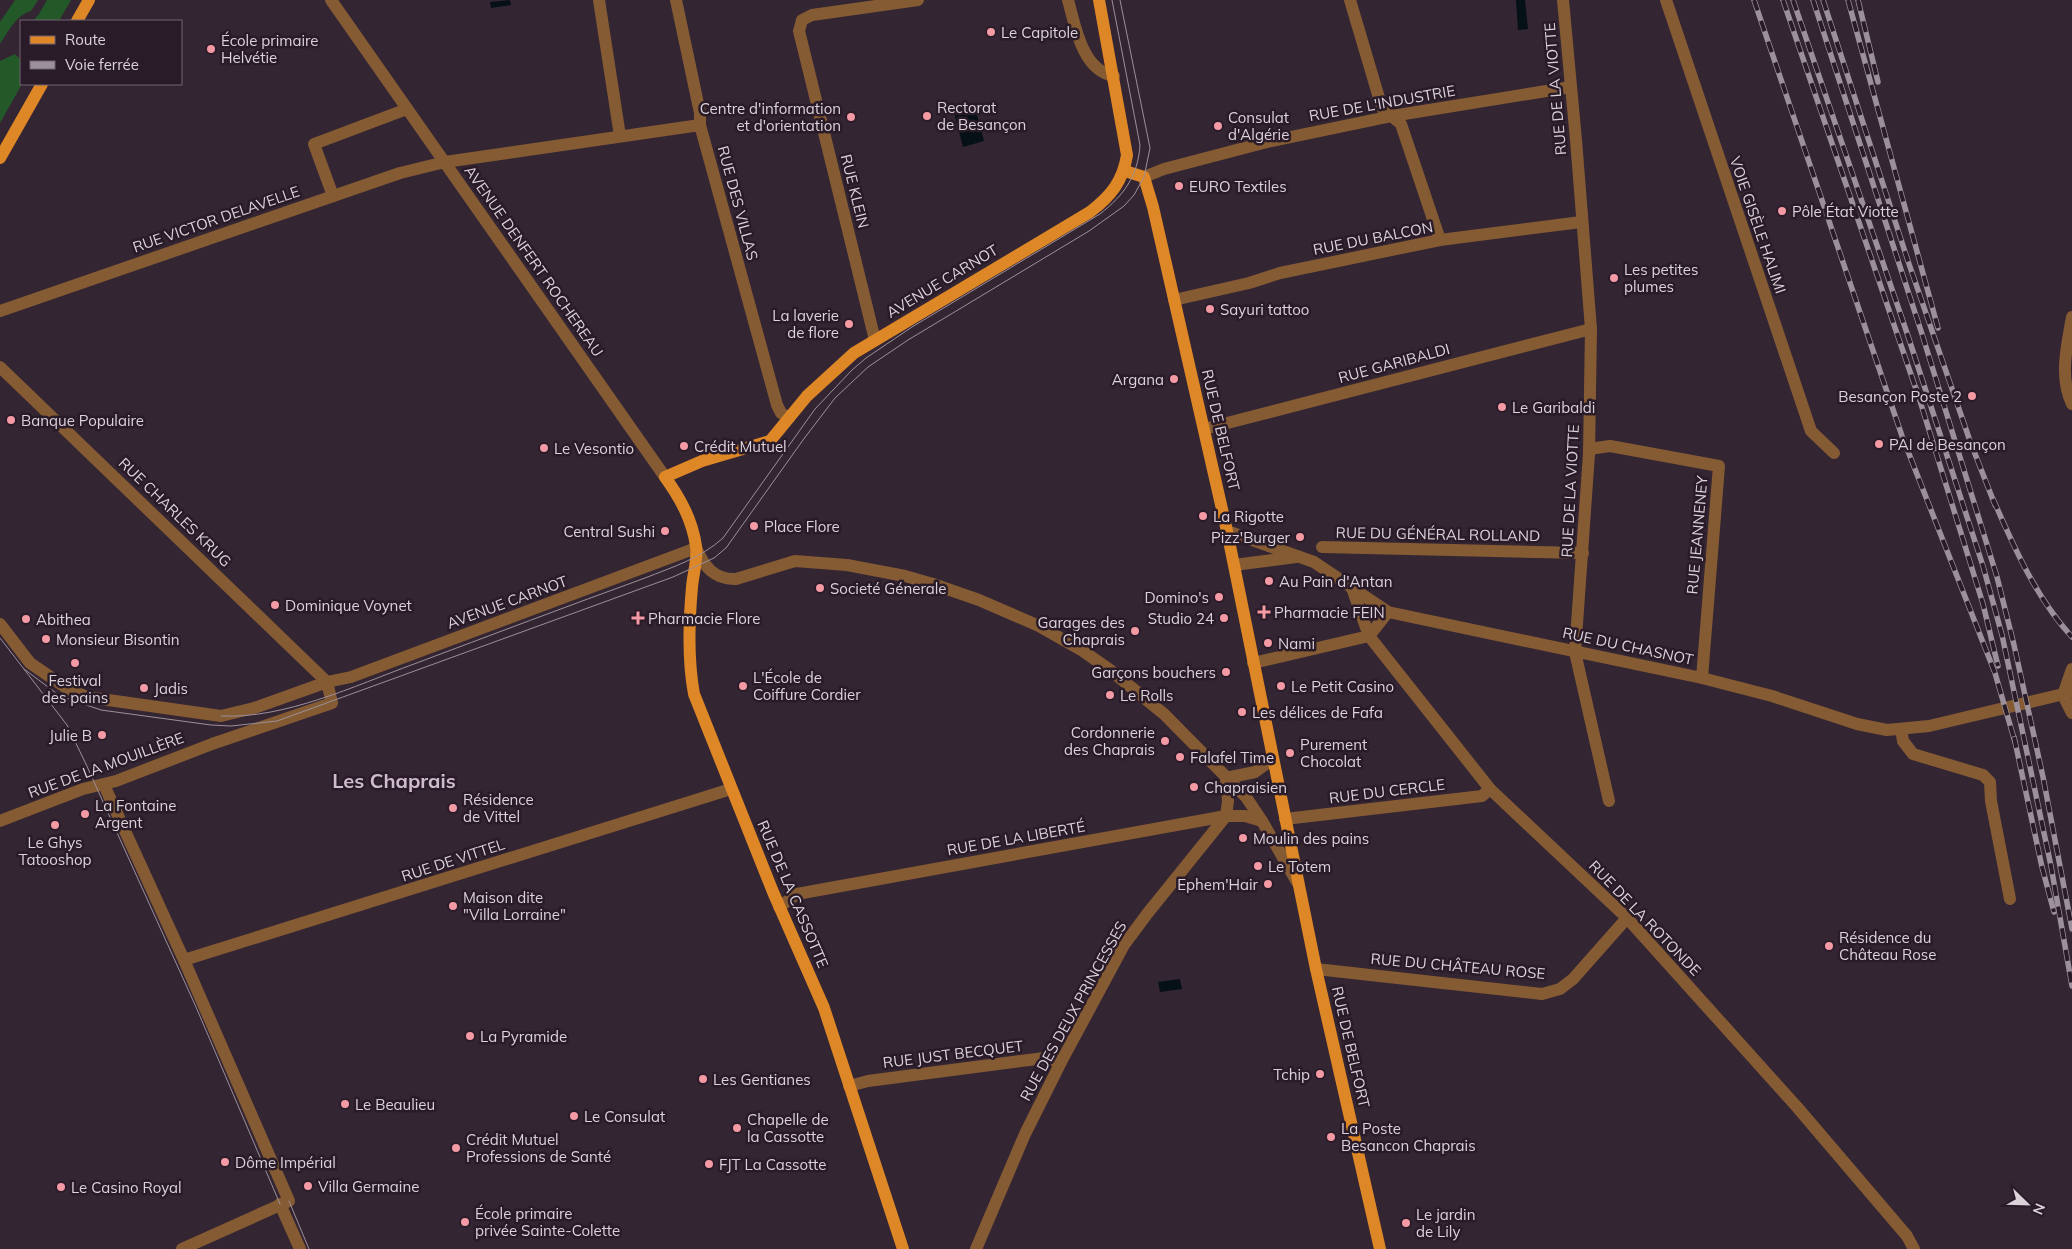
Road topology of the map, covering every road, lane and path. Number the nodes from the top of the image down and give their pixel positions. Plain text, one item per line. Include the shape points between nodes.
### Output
1 (89, 0) edge
2 (331, 0) edge
3 (599, 0) edge
4 (676, 0) edge
5 (918, 0) edge
6 (1068, 0) edge
7 (1100, 0) edge
8 (1350, 0) edge
9 (1563, 0) edge
10 (1666, 0) edge
11 (78, 20) edge
12 (1114, 76) junction
13 (41, 85) edge
14 (1571, 87) junction
15 (407, 109) junction
16 (1392, 116) junction
17 (700, 125) junction
18 (620, 136) junction
19 (0, 158) edge
20 (445, 162) junction
21 (1125, 171) junction
22 (1144, 177) junction
23 (333, 196) junction
24 (1582, 222) junction
25 (1440, 240) junction
26 (1174, 300) junction
27 (0, 311) edge
28 (2072, 317) edge
29 (1591, 329) junction
30 (875, 340) junction
31 (2069, 350) edge
32 (0, 367) edge
33 (2072, 404) edge
34 (786, 422) junction
35 (1204, 429) junction
36 (1589, 449) junction
37 (1834, 453) dead end
38 (665, 477) junction
39 (1227, 531) junction
40 (696, 548) junction
41 (1322, 548) dead end
42 (1583, 553) junction
43 (1298, 557) junction
44 (1234, 565) junction
45 (1352, 588) junction
46 (1388, 612) junction
47 (0, 624) edge
48 (1369, 636) junction
49 (1575, 652) junction
50 (1253, 663) junction
51 (2072, 669) edge
52 (1702, 678) junction
53 (327, 682) junction
54 (2067, 693) edge
55 (2072, 713) edge
56 (1901, 729) junction
57 (1273, 759) junction
58 (1226, 778) junction
59 (104, 785) junction
60 (731, 789) junction
61 (1490, 789) junction
62 (1609, 801) dead end
63 (1226, 816) junction
64 (1285, 819) junction
65 (0, 821) edge
66 (1262, 821) junction
67 (1297, 882) junction
68 (2010, 899) dead end
69 (779, 907) junction
70 (1626, 918) junction
71 (184, 960) junction
72 (1316, 969) junction
73 (1061, 1062) junction
74 (849, 1086) junction
75 (285, 1203) junction
76 (182, 1249) edge
77 (300, 1249) edge
78 (903, 1249) edge
79 (976, 1249) edge
80 (1380, 1249) edge
81 (1914, 1249) edge

1 - 11 main road
2 - 15 street, AVENUE DENFERT ROCHEREAU
3 - 18 street
4 - 17 street, RUE DES VILLAS
5 - 30 street, RUE KLEIN via 812,15 802,20 799,31
6 - 12 street via 1083,49 1094,64
7 - 12 main road
8 - 16 street via 1382,108
9 - 14 street, RUE DE LA VIOTTE
10 - 37 street, VOIE GISÈLE HALIMI via 1811,431
12 - 21 main road via 1127,155
13 - 19 main road
14 - 16 street, RUE DE L'INDUSTRIE
14 - 24 street, RUE DE LA VIOTTE
15 - 20 street, AVENUE DENFERT ROCHEREAU
15 - 23 street via 314,144
16 - 22 street, RUE DE L'INDUSTRIE via 1267,142
16 - 25 street via 1402,124
17 - 18 street
17 - 34 street, RUE DES VILLAS via 777,405
18 - 20 street
20 - 23 street, RUE VICTOR DELAVELLE via 400,173
20 - 38 street, AVENUE DENFERT ROCHEREAU
21 - 22 main road
21 - 30 main road, AVENUE CARNOT via 1116,187 1092,210
22 - 26 main road, RUE DE BELFORT
23 - 27 street, RUE VICTOR DELAVELLE
24 - 25 street, RUE DU BALCON
24 - 29 street, RUE DE LA VIOTTE
25 - 26 street, RUE DU BALCON via 1280,273
26 - 35 main road, RUE DE BELFORT
28 - 31 street
29 - 35 street, RUE GARIBALDI
29 - 36 street, RUE DE LA VIOTTE
30 - 34 main road, AVENUE CARNOT via 833,371
31 - 33 street via 2066,382
32 - 53 street, RUE CHARLES KRUG
34 - 38 main road via 770,441 705,460
35 - 39 main road, RUE DE BELFORT
36 - 42 street, RUE DE LA VIOTTE
36 - 52 street, RUE JEANNENEY via 1610,446 1719,466
38 - 40 main road, AVENUE DENFERT ROCHEREAU via 680,498
39 - 43 street, RUE DU CHASNOT
39 - 44 main road, RUE DE BELFORT
40 - 53 street, AVENUE CARNOT via 352,677
40 - 58 street, RUE DE BELFORT via 713,575 728,580 794,561 829,562 911,577 1005,611 1039,626 1110,670 1164,714
40 - 60 main road, RUE DE LA CASSOTTE via 692,588 692,682
41 - 42 street, RUE DU GÉNÉRAL ROLLAND
42 - 49 street, RUE DE LA VIOTTE
43 - 44 street
43 - 45 street, RUE DU CHASNOT via 1314,562
44 - 50 main road, RUE DE BELFORT
45 - 46 street, RUE DU CHASNOT
45 - 48 street
46 - 48 street
46 - 49 street, RUE DU CHASNOT
47 - 53 street, AVENUE CARNOT via 30,663 53,680 81,694 107,701 221,716
48 - 50 street
48 - 61 street, RUE DE LA ROTONDE
49 - 52 street, RUE DU CHASNOT
49 - 62 street, RUE DE LA VIOTTE
50 - 57 main road, RUE DE BELFORT
51 - 54 street
52 - 56 street, RUE DU CHASNOT via 1772,696 1857,724 1887,730
53 - 59 street, RUE DE LA MOUILLÈRE via 332,702
54 - 55 street
54 - 56 street, RUE DU CHASNOT via 1929,726
56 - 68 street via 1903,741 1913,754 1983,775 1990,782 1990,801
57 - 58 street via 1255,772
57 - 64 main road, RUE DE BELFORT
58 - 63 street
58 - 66 street, RUE DE BELFORT via 1246,797
59 - 65 street, RUE DE LA MOUILLÈRE via 83,789
59 - 71 street
60 - 69 main road, RUE DE LA CASSOTTE
60 - 71 street, RUE DE VITTEL
61 - 64 street, RUE DU CERCLE via 1482,796
61 - 70 street, RUE DE LA ROTONDE
63 - 66 street, RUE DE LA LIBERTÉ via 1245,816
63 - 69 street, RUE DE LA LIBERTÉ via 797,894
63 - 73 street, RUE DES DEUX PRINCESSES via 1133,933
64 - 67 main road, RUE DE BELFORT
66 - 67 street, RUE DE BELFORT
67 - 72 main road, RUE DE BELFORT
69 - 74 main road, RUE DE LA CASSOTTE via 820,998
70 - 72 street, RUE DU CHÂTEAU ROSE via 1573,979 1560,989 1542,994
70 - 81 street, RUE DE LA ROTONDE via 1798,1106 1907,1236
71 - 75 street
72 - 80 main road, RUE DE BELFORT
73 - 74 street, RUE JUST BECQUET via 1044,1058
73 - 79 street, RUE DES DEUX PRINCESSES via 1025,1134
74 - 78 main road, RUE DE LA CASSOTTE
75 - 76 street
75 - 77 street

